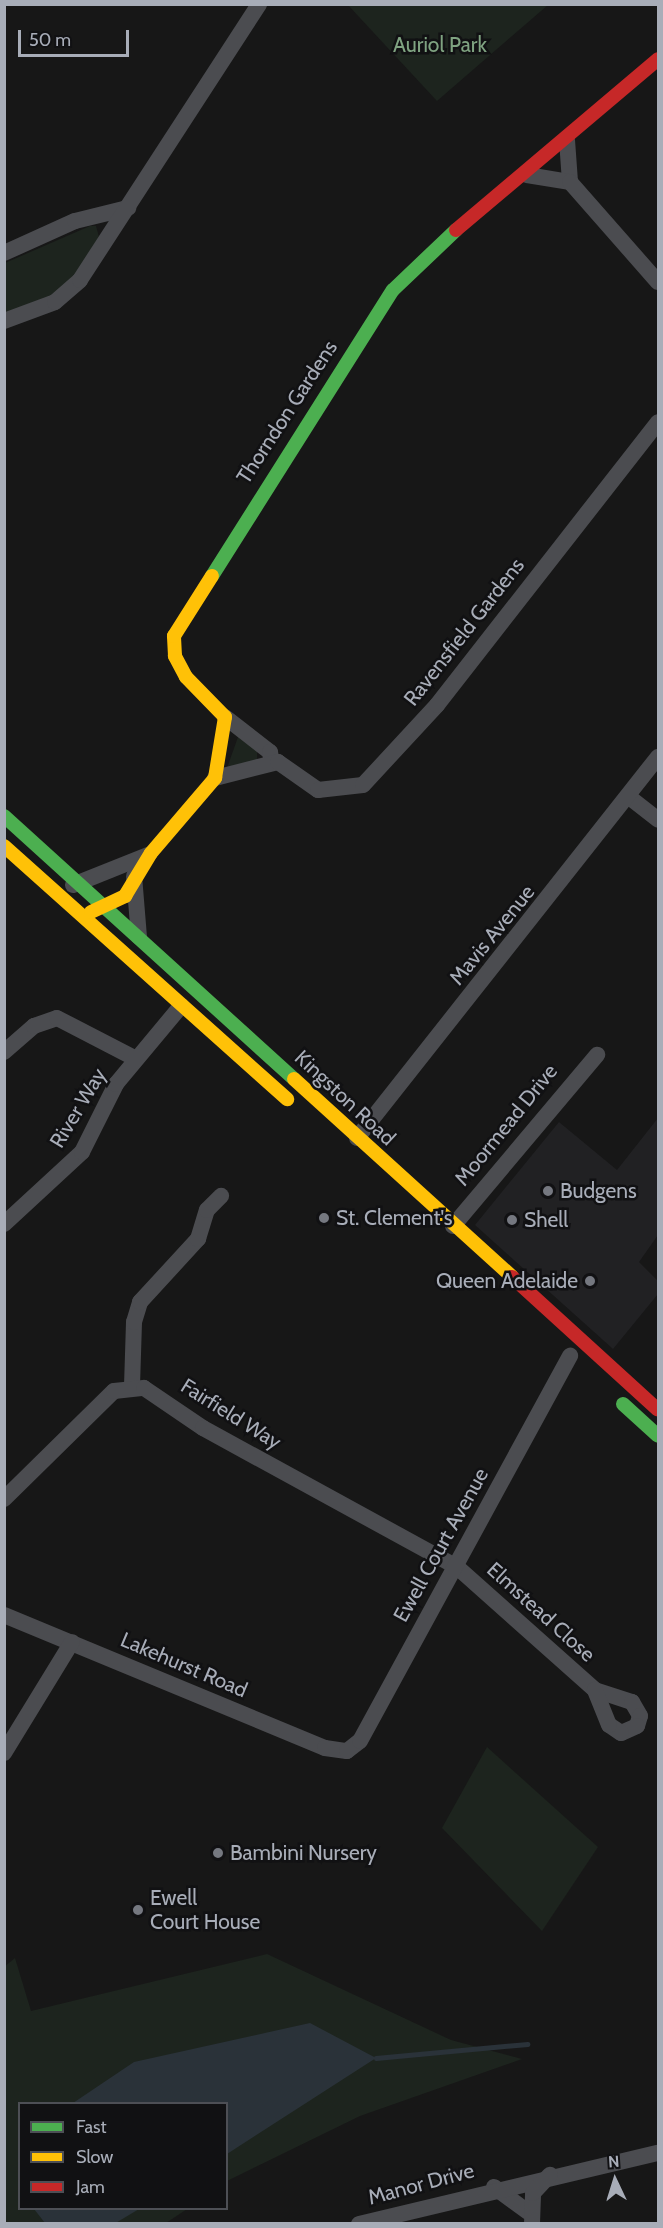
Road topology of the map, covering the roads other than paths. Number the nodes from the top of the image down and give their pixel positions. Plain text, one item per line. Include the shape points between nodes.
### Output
1 (260, 4) edge
2 (658, 59) edge
3 (567, 140) junction
4 (527, 175) junction
5 (570, 182) junction
6 (128, 208) junction
7 (4, 253) edge
8 (658, 282) edge
9 (4, 321) edge
10 (658, 422) edge
11 (225, 717) junction
12 (658, 757) edge
13 (272, 763) junction
14 (215, 778) junction
15 (629, 797) junction
16 (4, 816) edge
17 (658, 820) edge
18 (4, 846) edge
19 (152, 853) junction
20 (121, 867) junction
21 (77, 881) junction
22 (135, 882) junction
23 (105, 906) junction
24 (74, 910) junction
25 (139, 937) junction
26 (181, 1006) junction
27 (4, 1052) edge
28 (597, 1055) dead end
29 (136, 1059) junction
30 (296, 1107) dead end
31 (352, 1147) junction
32 (221, 1196) dead end
33 (4, 1224) edge
34 (453, 1226) junction
35 (570, 1356) dead end
36 (132, 1386) junction
37 (614, 1396) dead end
38 (658, 1410) edge
39 (658, 1436) edge
40 (4, 1499) edge
41 (457, 1567) junction
42 (4, 1615) edge
43 (72, 1642) junction
44 (595, 1690) dead end
45 (348, 1751) joint
46 (4, 1753) edge
47 (658, 2153) edge
48 (550, 2175) junction
49 (494, 2187) junction
50 (530, 2218) edge
51 (359, 2223) edge

1 - 6 street
2 - 3 main road, Thorndon Gardens
3 - 4 main road, Thorndon Gardens
3 - 5 street
4 - 5 street
4 - 11 main road, Thorndon Gardens via 453,232 393,290 183,615 174,636 176,656 186,677
5 - 8 street
6 - 7 street via 75,221
6 - 9 street via 80,280 55,302
10 - 13 street, Ravensfield Gardens via 437,705 371,778 353,789 330,792
11 - 13 street, Ravensfield Gardens via 270,752
11 - 14 main road
12 - 15 street, Mavis Avenue
13 - 14 street
14 - 19 main road
15 - 17 street
15 - 31 street, Mavis Avenue
16 - 21 main road, Kingston Road
18 - 24 main road, Kingston Road
19 - 20 street
19 - 22 main road
20 - 21 street
20 - 22 street
21 - 23 main road, Kingston Road
21 - 24 street
22 - 23 main road via 120,900
22 - 25 street
23 - 24 main road
23 - 25 main road, Kingston Road
24 - 26 main road, Kingston Road
25 - 31 main road, Kingston Road
26 - 29 street, River Way
26 - 30 main road, Kingston Road
27 - 29 street via 34,1026 57,1018
28 - 34 street, Moormead Drive
29 - 33 street, River Way via 116,1084 82,1152
31 - 34 main road, Kingston Road
32 - 36 street via 207,1210 198,1239 140,1302 134,1322
34 - 38 main road, Kingston Road
35 - 41 street, Ewell Court Avenue
36 - 40 street via 114,1391
36 - 41 street, Fairfield Way via 156,1393 203,1428
37 - 39 main road
41 - 44 street, Elmstead Close
41 - 45 street, Ewell Court Avenue via 360,1741
42 - 43 street, Lakehurst Road
43 - 45 street, Lakehurst Road via 325,1748
43 - 46 street
47 - 48 street, Manor Drive
48 - 49 street, Manor Drive
48 - 50 street via 533,2193
49 - 50 street, Manor Drive
49 - 51 street, Manor Drive

